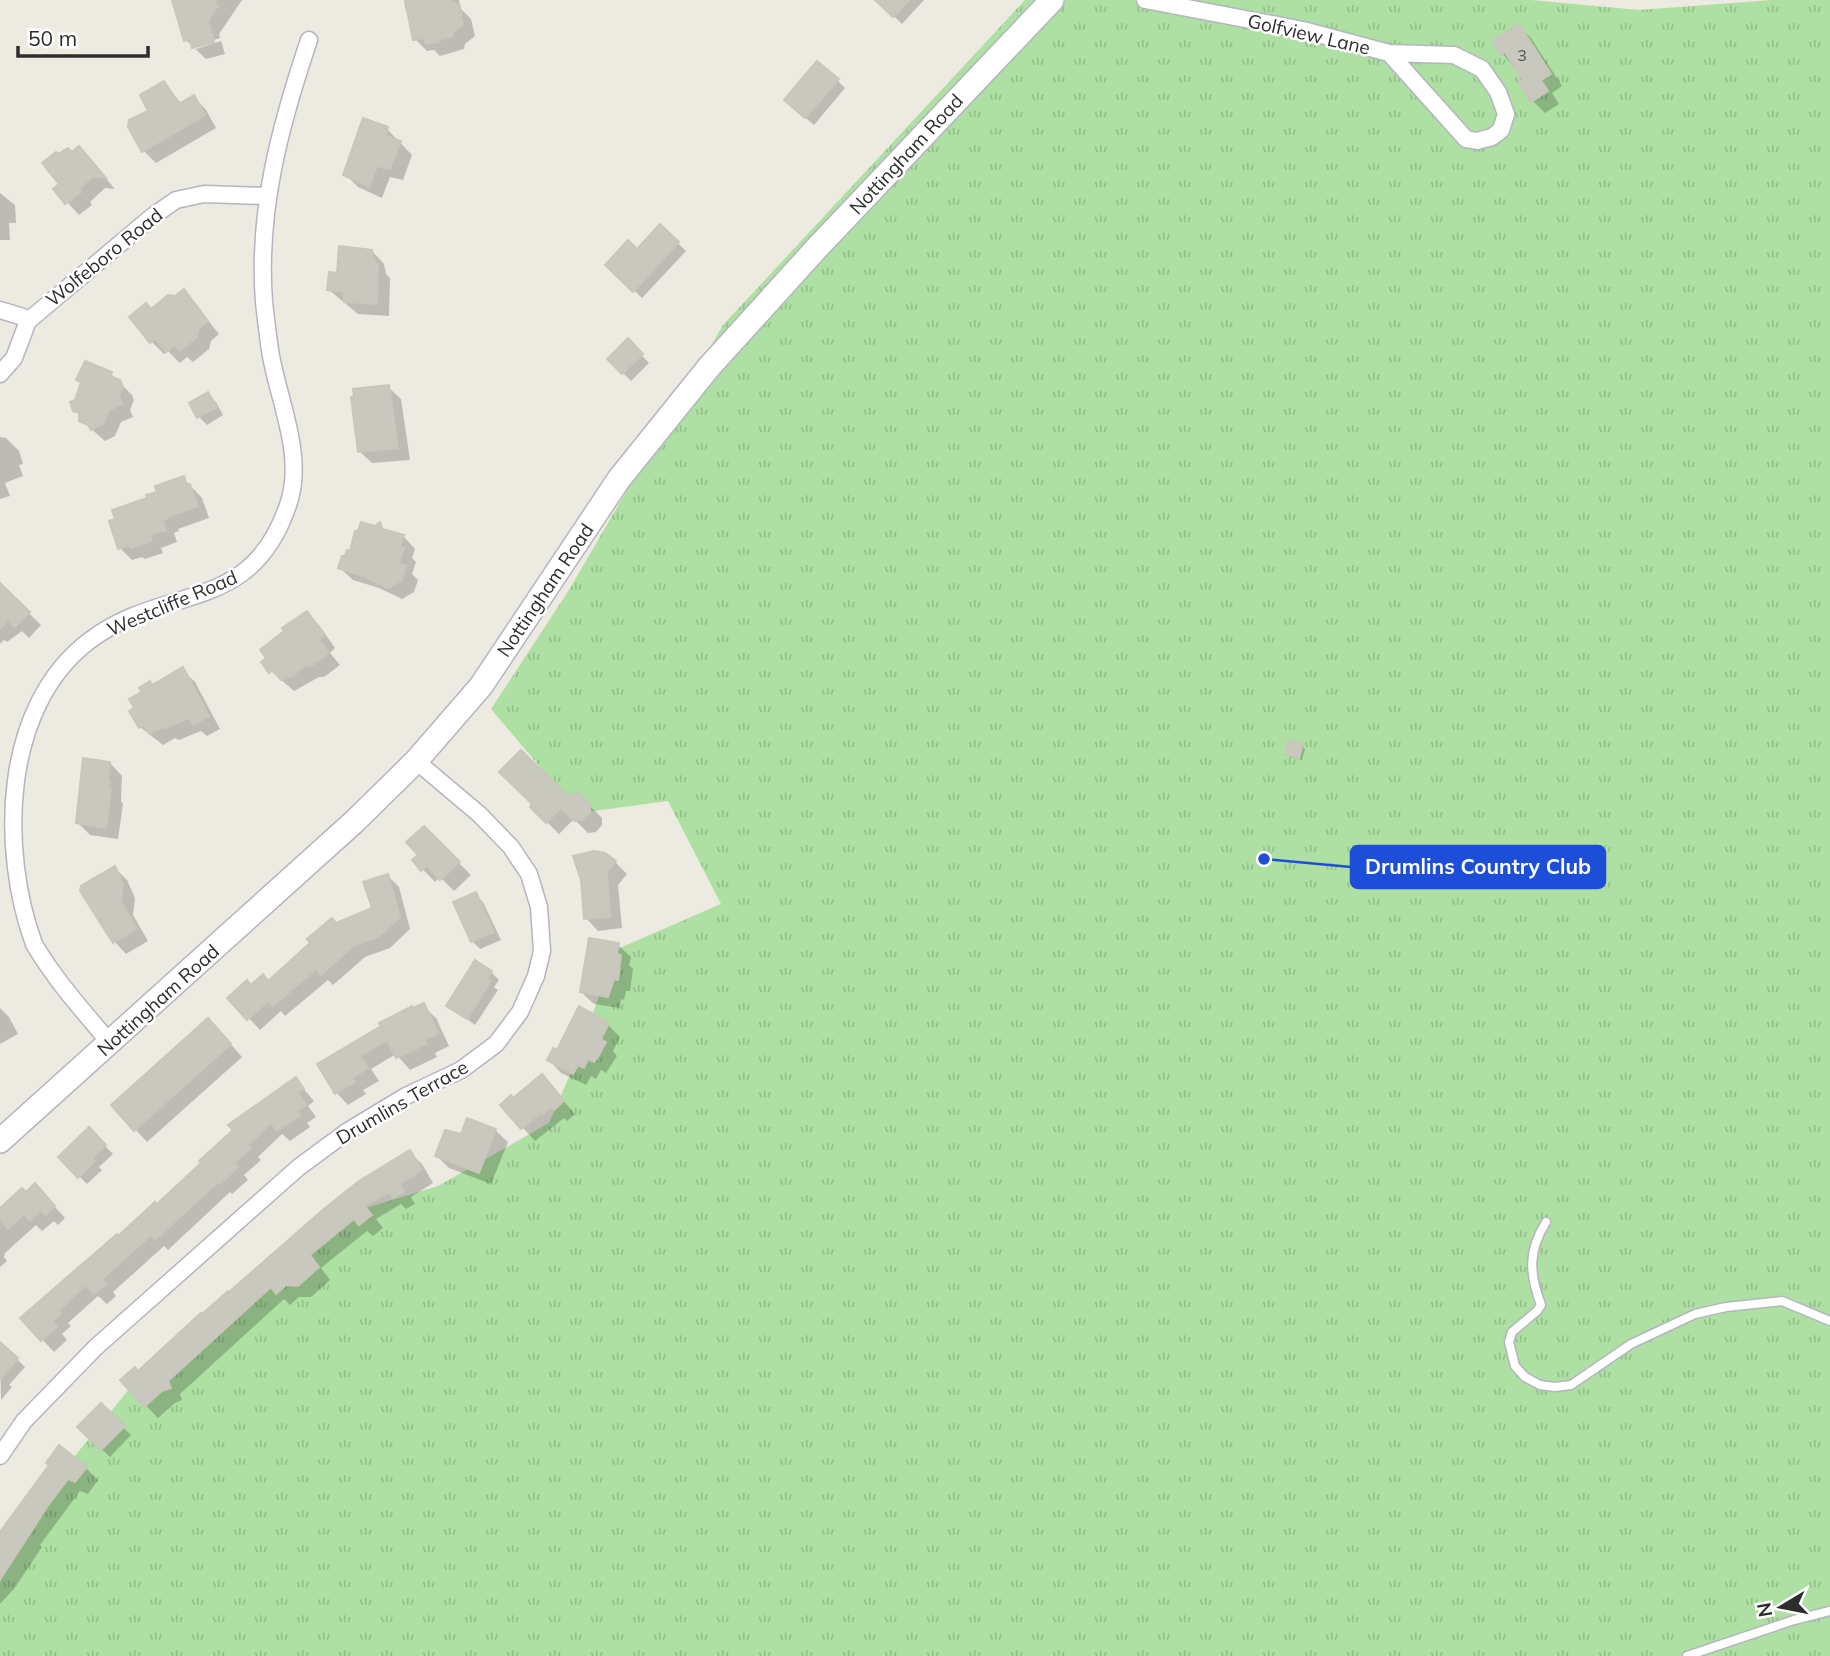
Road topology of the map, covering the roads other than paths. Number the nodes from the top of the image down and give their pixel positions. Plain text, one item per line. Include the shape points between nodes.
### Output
1 (1052, 0) edge
2 (1145, 0) edge
3 (309, 40) dead end
4 (1390, 53) junction
5 (267, 196) junction
6 (0, 310) edge
7 (28, 321) junction
8 (0, 374) edge
9 (416, 761) junction
10 (110, 1044) junction
11 (0, 1142) edge
12 (1546, 1222) dead end
13 (1830, 1321) edge
14 (0, 1456) edge
15 (1830, 1611) edge
16 (1687, 1656) edge

1 - 9 street, Nottingham Road via 709,367 619,479 481,686
2 - 4 street, Golfview Lane via 1303,30
3 - 5 street, Westcliffe Road via 289,100
4 - 4 street, Golfview Lane via 1454,55 1482,69 1506,114 1501,130 1477,141 1466,139
5 - 7 street, Wolfeboro Road via 204,194 176,200
5 - 10 street, Westcliffe Road via 264,300 294,476 276,537 246,572 224,585 125,620 89,641 43,693 12,762 4,814 6,865 15,902 34,944
6 - 7 street, Wolfeboro Road
7 - 8 street, Wolfeboro Road via 14,358
9 - 10 street, Nottingham Road
9 - 14 street, Drumlins Terrace via 511,846 529,874 539,908 542,951 520,1012 496,1044 461,1070 406,1096 299,1167 96,1347 24,1421
10 - 11 street, Nottingham Road
12 - 13 lane via 1536,1239 1532,1263 1541,1305 1513,1332 1509,1342 1515,1366 1540,1385 1571,1385 1631,1344 1705,1311 1782,1301
15 - 16 lane

